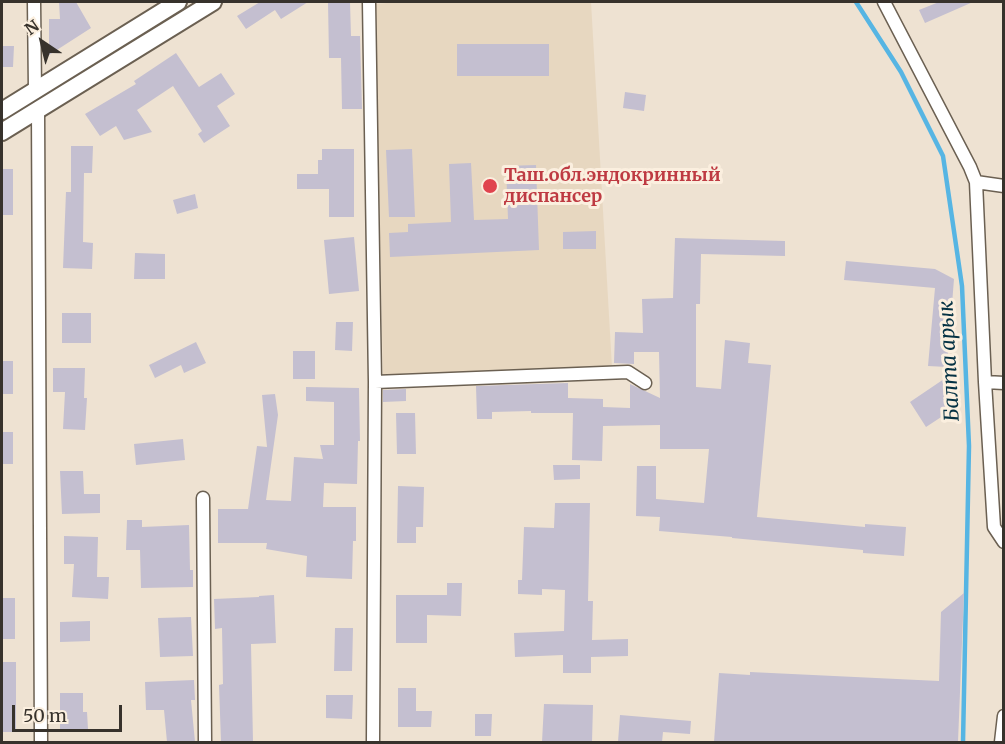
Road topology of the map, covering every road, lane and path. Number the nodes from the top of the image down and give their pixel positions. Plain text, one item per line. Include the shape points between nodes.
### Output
1 (34, 2) edge
2 (178, 2) edge
3 (213, 2) edge
4 (369, 2) edge
5 (884, 2) edge
6 (34, 91) junction
7 (38, 109) junction
8 (2, 111) edge
9 (2, 132) edge
10 (976, 182) junction
11 (1004, 186) edge
12 (375, 382) junction
13 (985, 382) junction
14 (645, 383) dead end
15 (1004, 383) edge
16 (203, 498) dead end
17 (1004, 542) edge
18 (1004, 716) edge
19 (41, 742) edge
20 (205, 742) edge
21 (373, 742) edge
22 (1001, 742) edge

1 - 6 street
2 - 6 main road
3 - 7 main road
4 - 12 street
5 - 10 street
6 - 8 main road
7 - 9 main road
7 - 19 street
10 - 11 street
10 - 13 street
12 - 14 street via 628,372
12 - 21 street
13 - 15 street
13 - 17 street via 994,527
16 - 20 street
18 - 22 street

